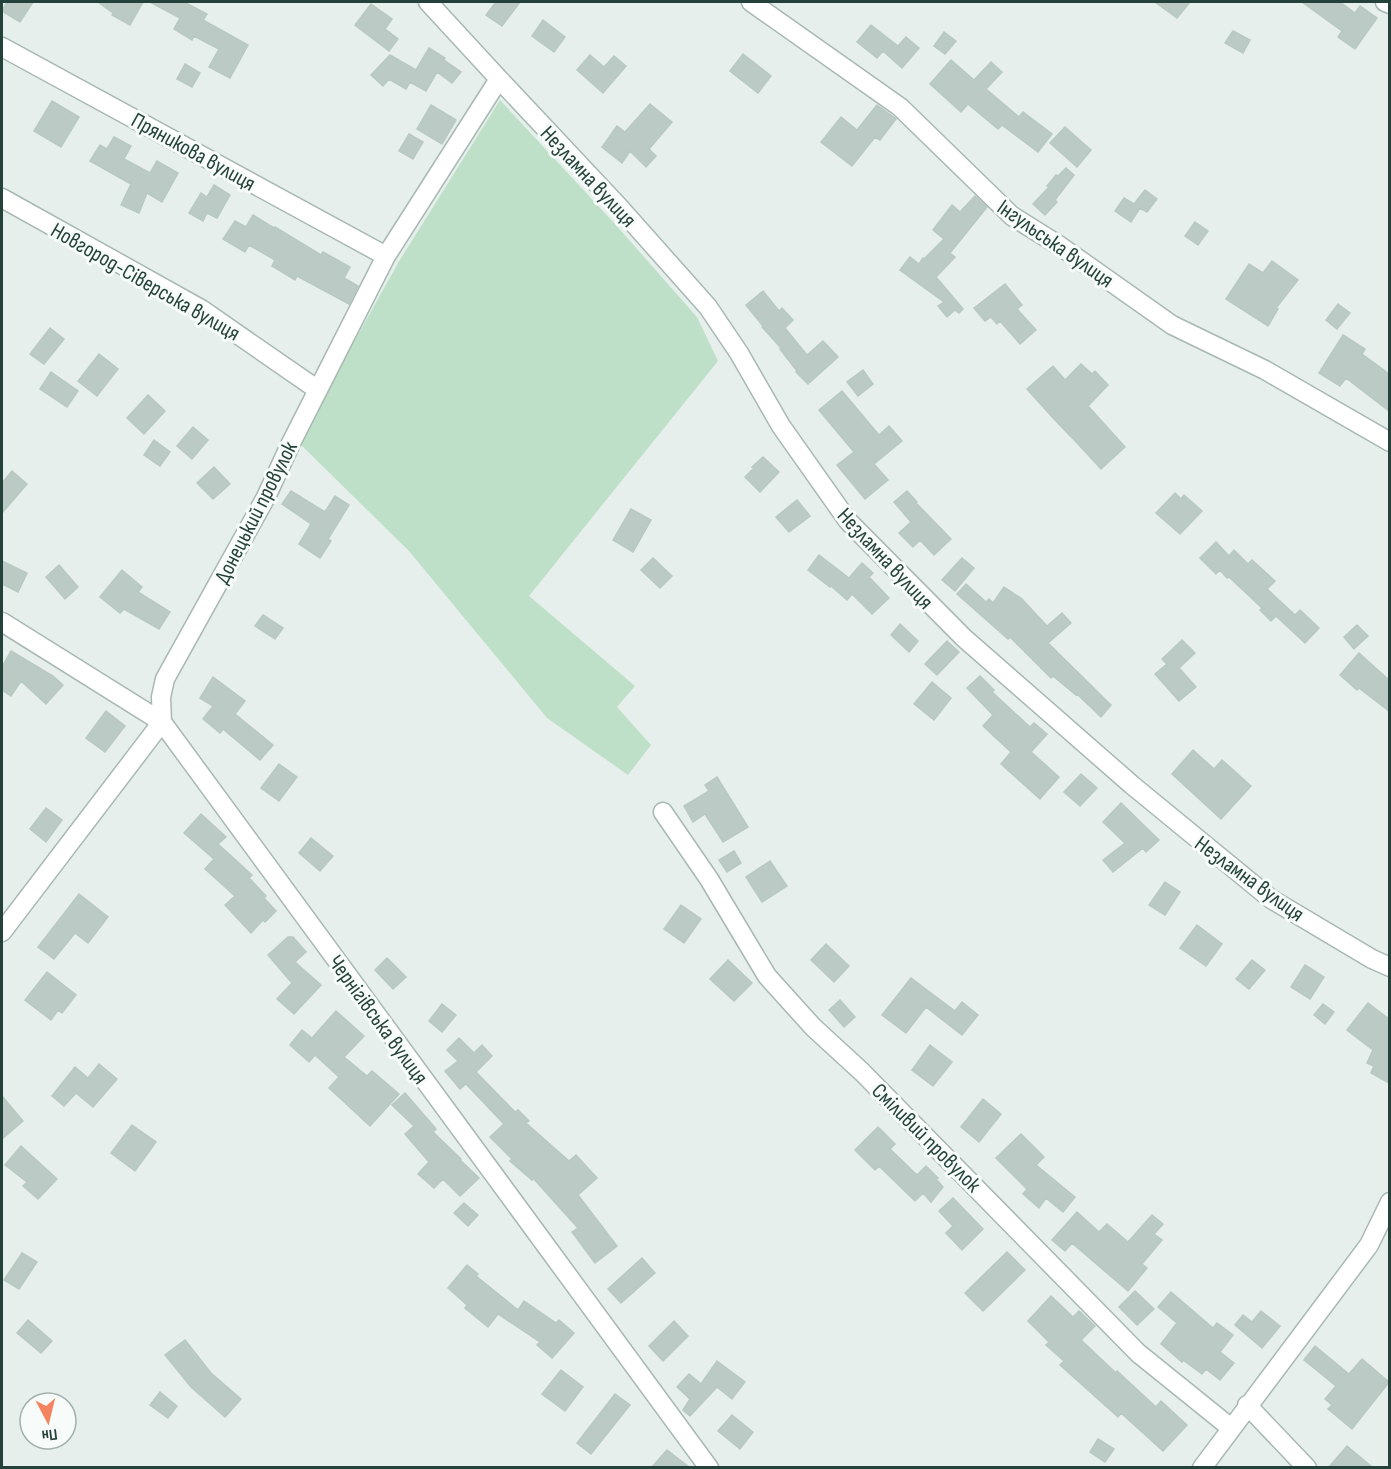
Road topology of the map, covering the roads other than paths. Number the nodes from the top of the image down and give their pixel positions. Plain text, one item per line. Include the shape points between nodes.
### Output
1 (428, 2) edge
2 (751, 2) edge
3 (1385, 2) edge
4 (1389, 4) edge
5 (2, 46) edge
6 (499, 80) junction
7 (2, 198) edge
8 (386, 256) junction
9 (318, 390) junction
10 (1389, 442) edge
11 (2, 622) edge
12 (162, 722) junction
13 (663, 812) dead end
14 (2, 932) edge
15 (1389, 967) edge
16 (1389, 1202) edge
17 (1247, 1405) junction
18 (1231, 1428) junction
19 (709, 1467) edge
20 (1202, 1467) edge
21 (1307, 1467) edge

1 - 6 street, Незламна вулиця
2 - 10 street, Інгульська вулиця via 900,107 1012,216 1172,325 1265,370
3 - 4 street
5 - 8 street, Пряникова вулиця
6 - 8 street, Донецький провулок
6 - 15 street, Незламна вулиця via 708,307 781,426 848,521 964,638 1270,899
7 - 9 street, Новгород-Сіверська вулиця via 201,309
8 - 9 street, Донецький провулок
9 - 12 street, Донецький провулок via 266,497 165,679
11 - 12 street, Чернігівська вулиця
12 - 14 street
12 - 19 street, Чернігівська вулиця
13 - 18 street, Сміливий провулок via 709,879 766,976 1138,1353
16 - 17 street via 1369,1245
17 - 18 street
17 - 21 street
18 - 20 street

